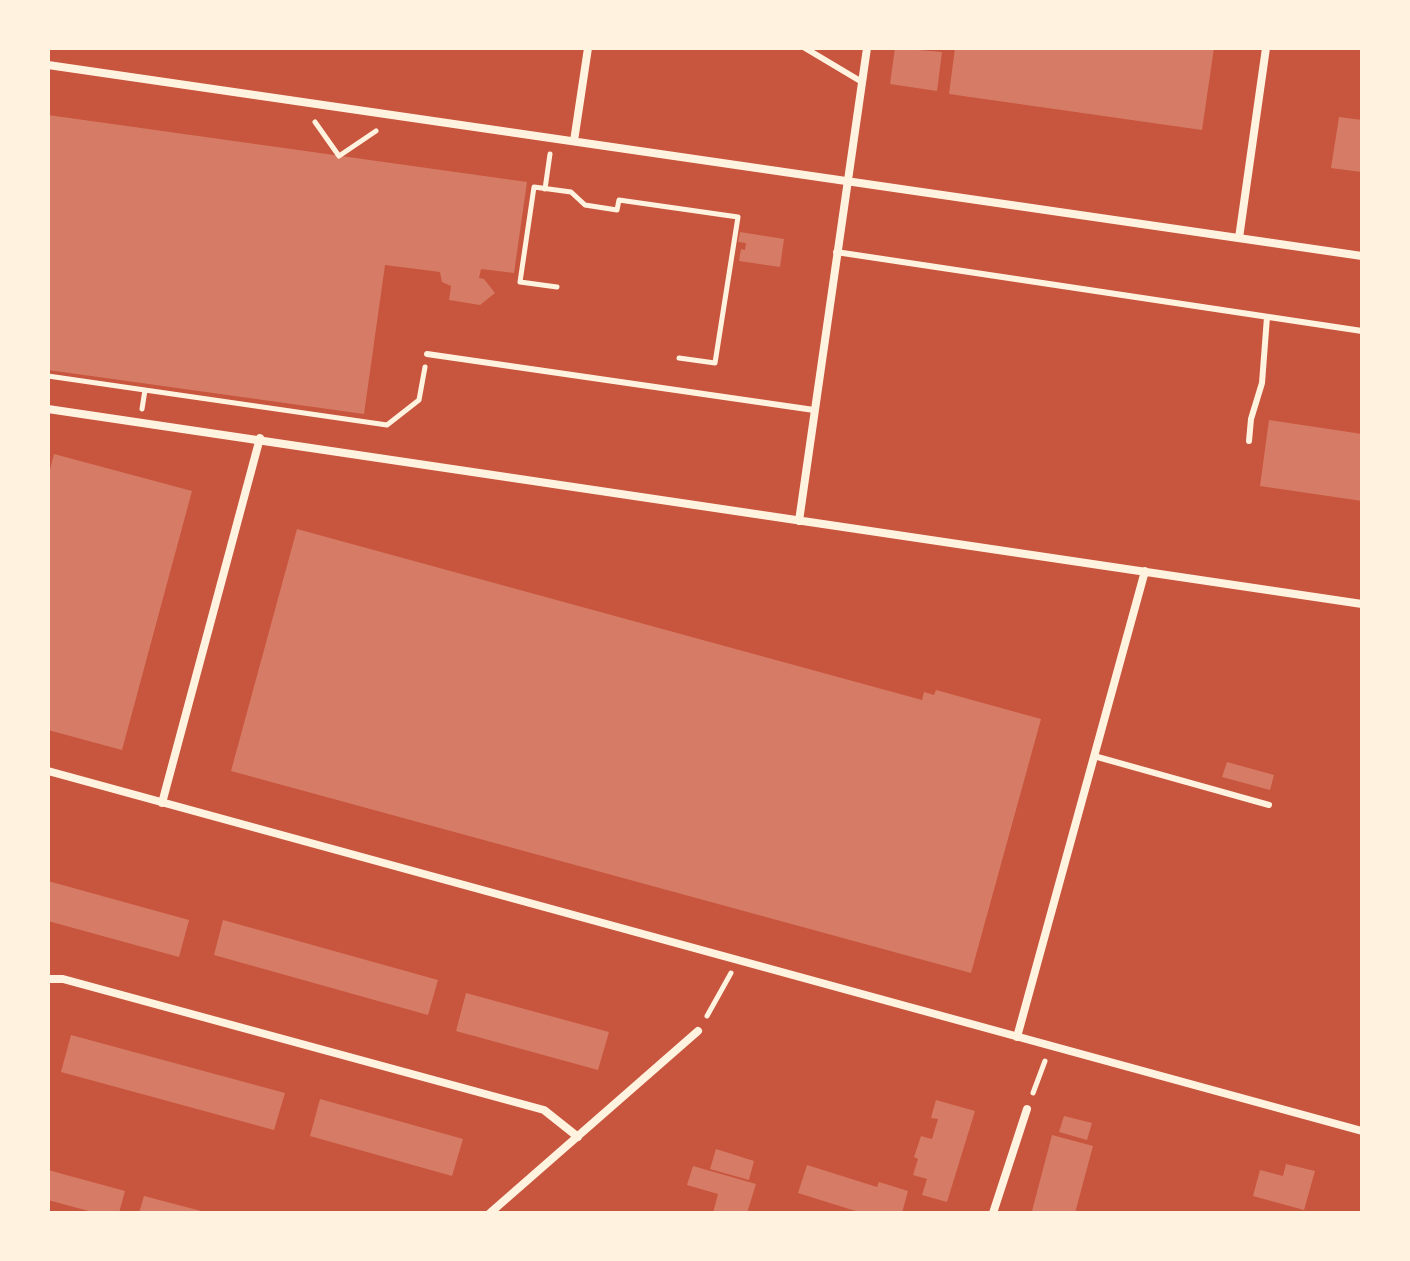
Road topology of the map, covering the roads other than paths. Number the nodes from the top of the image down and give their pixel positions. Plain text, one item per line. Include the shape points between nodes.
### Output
1 (588, 48) edge
2 (805, 48) edge
3 (867, 48) edge
4 (1266, 48) edge
5 (48, 65) edge
6 (862, 82) junction
7 (574, 141) junction
8 (846, 181) junction
9 (1239, 238) junction
10 (836, 252) junction
11 (1362, 256) edge
12 (1267, 317) junction
13 (1362, 331) edge
14 (427, 354) road end
15 (48, 409) edge
16 (814, 410) junction
17 (260, 438) junction
18 (1249, 441) dead end
19 (799, 521) junction
20 (1145, 571) junction
21 (1362, 604) edge
22 (1094, 756) junction
23 (48, 771) edge
24 (162, 803) junction
25 (1269, 805) dead end
26 (48, 979) edge
27 (698, 1031) road end
28 (1017, 1037) junction
29 (1027, 1109) road end
30 (1362, 1131) edge
31 (578, 1137) junction
32 (490, 1213) edge
33 (993, 1213) edge

1 - 7 street
2 - 6 lane
3 - 6 street
4 - 9 street
5 - 7 street
6 - 8 street
7 - 8 street
8 - 9 street
8 - 10 street
9 - 11 street
10 - 12 lane
10 - 16 street
12 - 13 lane
12 - 18 lane via 1262,383
14 - 16 lane
15 - 17 street
16 - 19 street
17 - 19 street
17 - 24 street
19 - 20 street
20 - 21 street
20 - 22 street
22 - 25 lane
22 - 28 street
23 - 24 street
24 - 28 street
26 - 31 street via 544,1110
27 - 31 street
28 - 30 street
29 - 33 street
31 - 32 street

